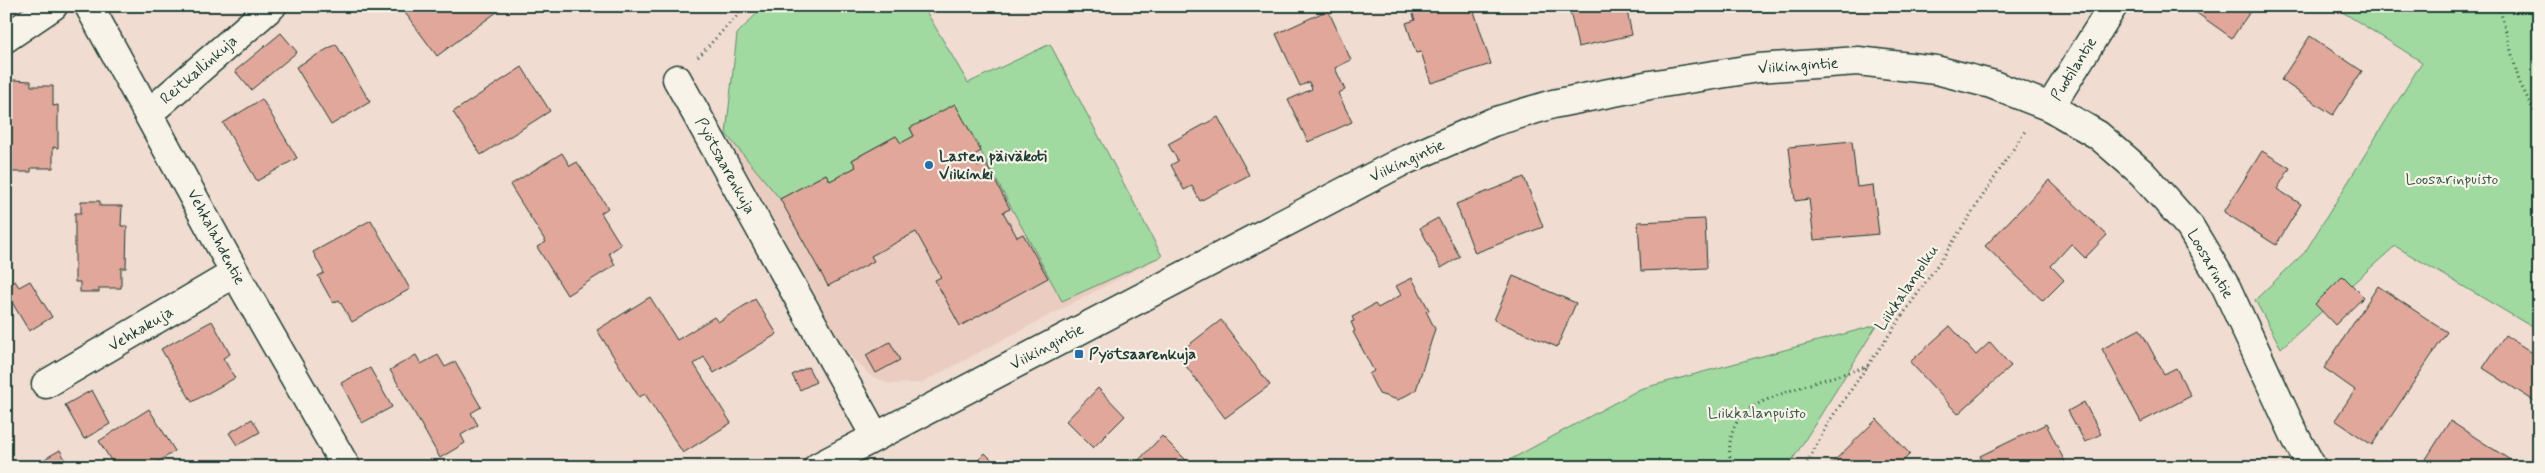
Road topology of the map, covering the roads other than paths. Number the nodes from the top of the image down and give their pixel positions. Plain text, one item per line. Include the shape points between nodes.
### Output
1 (52, 6) edge
2 (90, 6) edge
3 (272, 6) edge
4 (2113, 6) edge
5 (6, 38) edge
6 (677, 79) road end
7 (149, 113) junction
8 (2040, 115) junction
9 (235, 273) junction
10 (46, 384) dead end
11 (875, 436) junction
12 (346, 467) edge
13 (818, 467) edge
14 (2312, 467) edge

1 - 5 street
2 - 7 street, Vehkalahdentie
3 - 7 street, Reitkallinkuja
4 - 8 street, Puotilantie
6 - 11 street, Pyötsaarenkuja
7 - 9 street, Vehkalahdentie
8 - 11 street, Viikingintie via 1991,84 1945,72 1858,61 1758,68 1650,84 1553,104 1493,122 1399,163
8 - 14 street, Loosarintie via 2098,135 2142,173 2190,227 2226,287
9 - 10 street, Vehkakuja
9 - 12 street, Vehkalahdentie
11 - 13 street, Viikingintie

